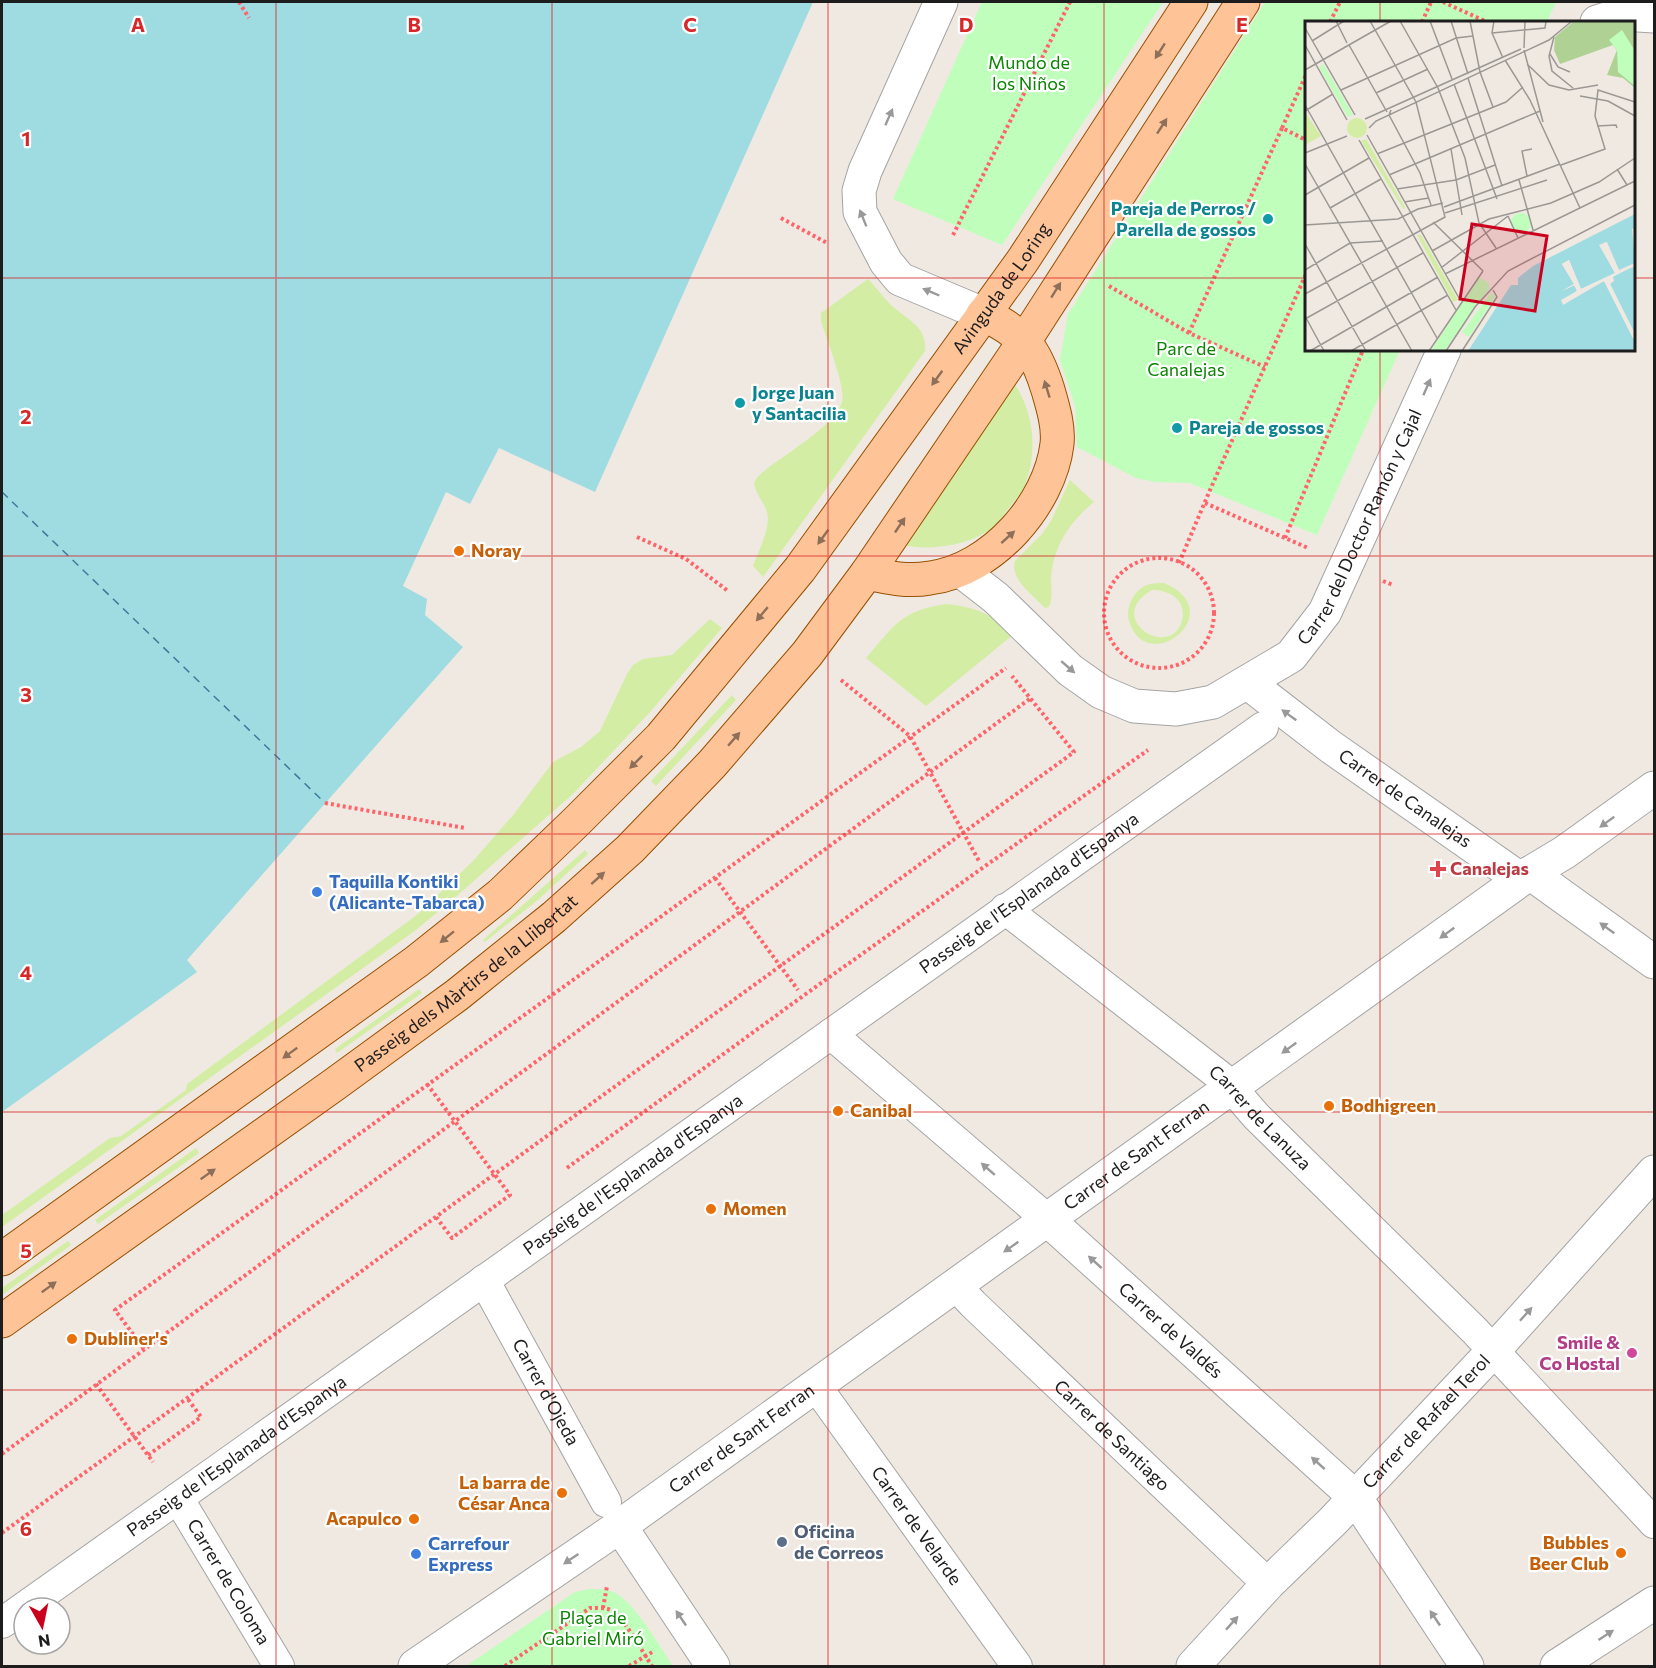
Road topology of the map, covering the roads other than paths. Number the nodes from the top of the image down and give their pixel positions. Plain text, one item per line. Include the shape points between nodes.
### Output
1 (940, 2) edge
2 (1191, 2) edge
3 (1242, 2) edge
4 (1601, 2) edge
5 (1654, 16) edge
6 (1592, 21) edge
7 (1601, 21) edge
8 (983, 314) junction
9 (1024, 340) junction
10 (1444, 351) edge
11 (960, 570) junction
12 (867, 573) junction
13 (1248, 683) junction
14 (1263, 727) dead end
15 (1654, 788) edge
16 (1530, 873) junction
17 (1005, 909) junction
18 (1654, 962) edge
19 (831, 1034) junction
20 (1232, 1089) junction
21 (1654, 1172) edge
22 (1048, 1220) junction
23 (2, 1259) edge
24 (484, 1280) junction
25 (956, 1286) junction
26 (2, 1321) edge
27 (1494, 1350) junction
28 (816, 1386) junction
29 (1355, 1497) junction
30 (178, 1498) junction
31 (613, 1514) junction
32 (1654, 1523) edge
33 (1268, 1584) junction
34 (1654, 1603) edge
35 (2, 1623) edge
36 (279, 1666) edge
37 (415, 1666) edge
38 (713, 1666) edge
39 (1017, 1666) edge
40 (1193, 1666) edge
41 (1467, 1666) edge
42 (1557, 1666) edge

8 -> 1 street via 900,279 886,262 860,212 859,191 865,171
2 -> 8 main road, Avinguda de Loring via 1034,244
9 -> 3 main road
4 - 6 street
5 - 7 street via 1622,14
8 - 9 main road via 1006,325
8 -> 23 main road, Avinguda de Loring via 800,569 661,737 576,822 500,895 416,962
11 -> 9 main road via 990,553 1018,527 1052,470 1057,442 1054,410 1044,378
12 -> 9 main road
13 -> 10 street, Carrer del Doctor Ramón y Cajal via 1291,656 1325,612
11 - 12 main road via 932,578 899,580
11 -> 13 street, Carrer del Doctor Ramón y Cajal via 996,598 1070,670 1101,692 1134,706 1176,710 1213,702
26 -> 12 main road, Passeig dels Màrtirs de la Llibertat via 457,995 554,917 630,849 712,764 807,654
16 -> 13 street, Carrer de Canalejas via 1520,879 1331,747
14 - 17 street, Passeig de l'Esplanada d'Espanya
15 -> 16 street, Carrer de Sant Ferran
18 -> 16 street, Carrer de Canalejas
16 -> 20 street, Carrer de Sant Ferran
17 - 19 street, Passeig de l'Esplanada d'Espanya
17 - 20 street, Carrer de Lanuza
22 -> 19 street, Carrer de Valdés
19 - 24 street, Passeig de l'Esplanada d'Espanya
20 - 22 street, Carrer de Sant Ferran
20 - 27 street, Carrer de Lanuza
27 -> 21 street, Carrer de Rafael Terol
22 -> 25 street, Carrer de Sant Ferran
29 -> 22 street, Carrer de Valdés
24 - 30 street, Passeig de l'Esplanada d'Espanya
24 - 31 street, Carrer d'Ojeda
25 - 28 street, Carrer de Sant Ferran
25 - 33 street, Carrer de Santiago
27 - 29 street, Carrer de Rafael Terol
27 - 32 street, Carrer de Lanuza
28 - 31 street, Carrer de Sant Ferran
28 - 39 street, Carrer de Velarde
29 - 33 street, Carrer de Rafael Terol
41 -> 29 street, Carrer de Valdés
30 - 35 street, Passeig de l'Esplanada d'Espanya
30 - 36 street, Carrer de Coloma
31 -> 37 street
38 -> 31 street
40 -> 33 street, Carrer de Rafael Terol
42 -> 34 street

